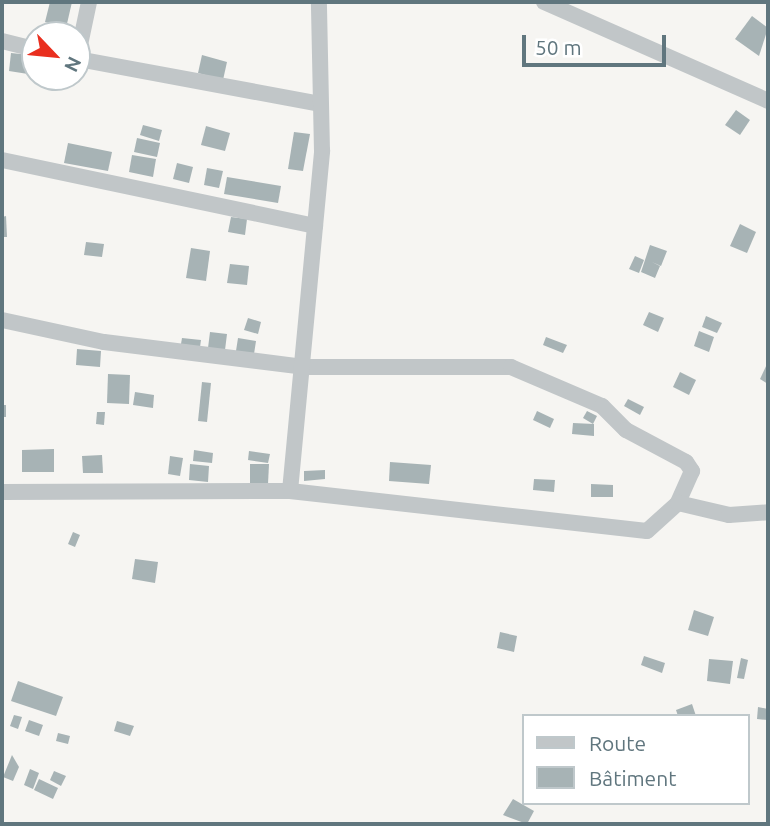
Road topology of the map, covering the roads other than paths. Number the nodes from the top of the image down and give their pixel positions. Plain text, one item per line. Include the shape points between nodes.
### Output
1 (89, 2) edge
2 (319, 2) edge
3 (544, 2) edge
4 (85, 21) edge
5 (2, 41) edge
6 (21, 46) edge
7 (91, 61) edge
8 (768, 101) edge
9 (320, 104) junction
10 (2, 160) edge
11 (315, 226) junction
12 (2, 320) edge
13 (305, 367) junction
14 (290, 491) junction
15 (2, 492) edge
16 (678, 503) junction
17 (768, 512) edge

1 - 4 street
2 - 9 street
3 - 8 street
5 - 6 street
7 - 9 street
9 - 11 street
10 - 11 street
11 - 13 street
12 - 13 street via 104,342
13 - 14 street
13 - 16 street via 511,367 535,375 565,395 602,406 626,430 686,462 692,471
14 - 15 street
14 - 16 street via 647,531
16 - 17 street via 729,515

